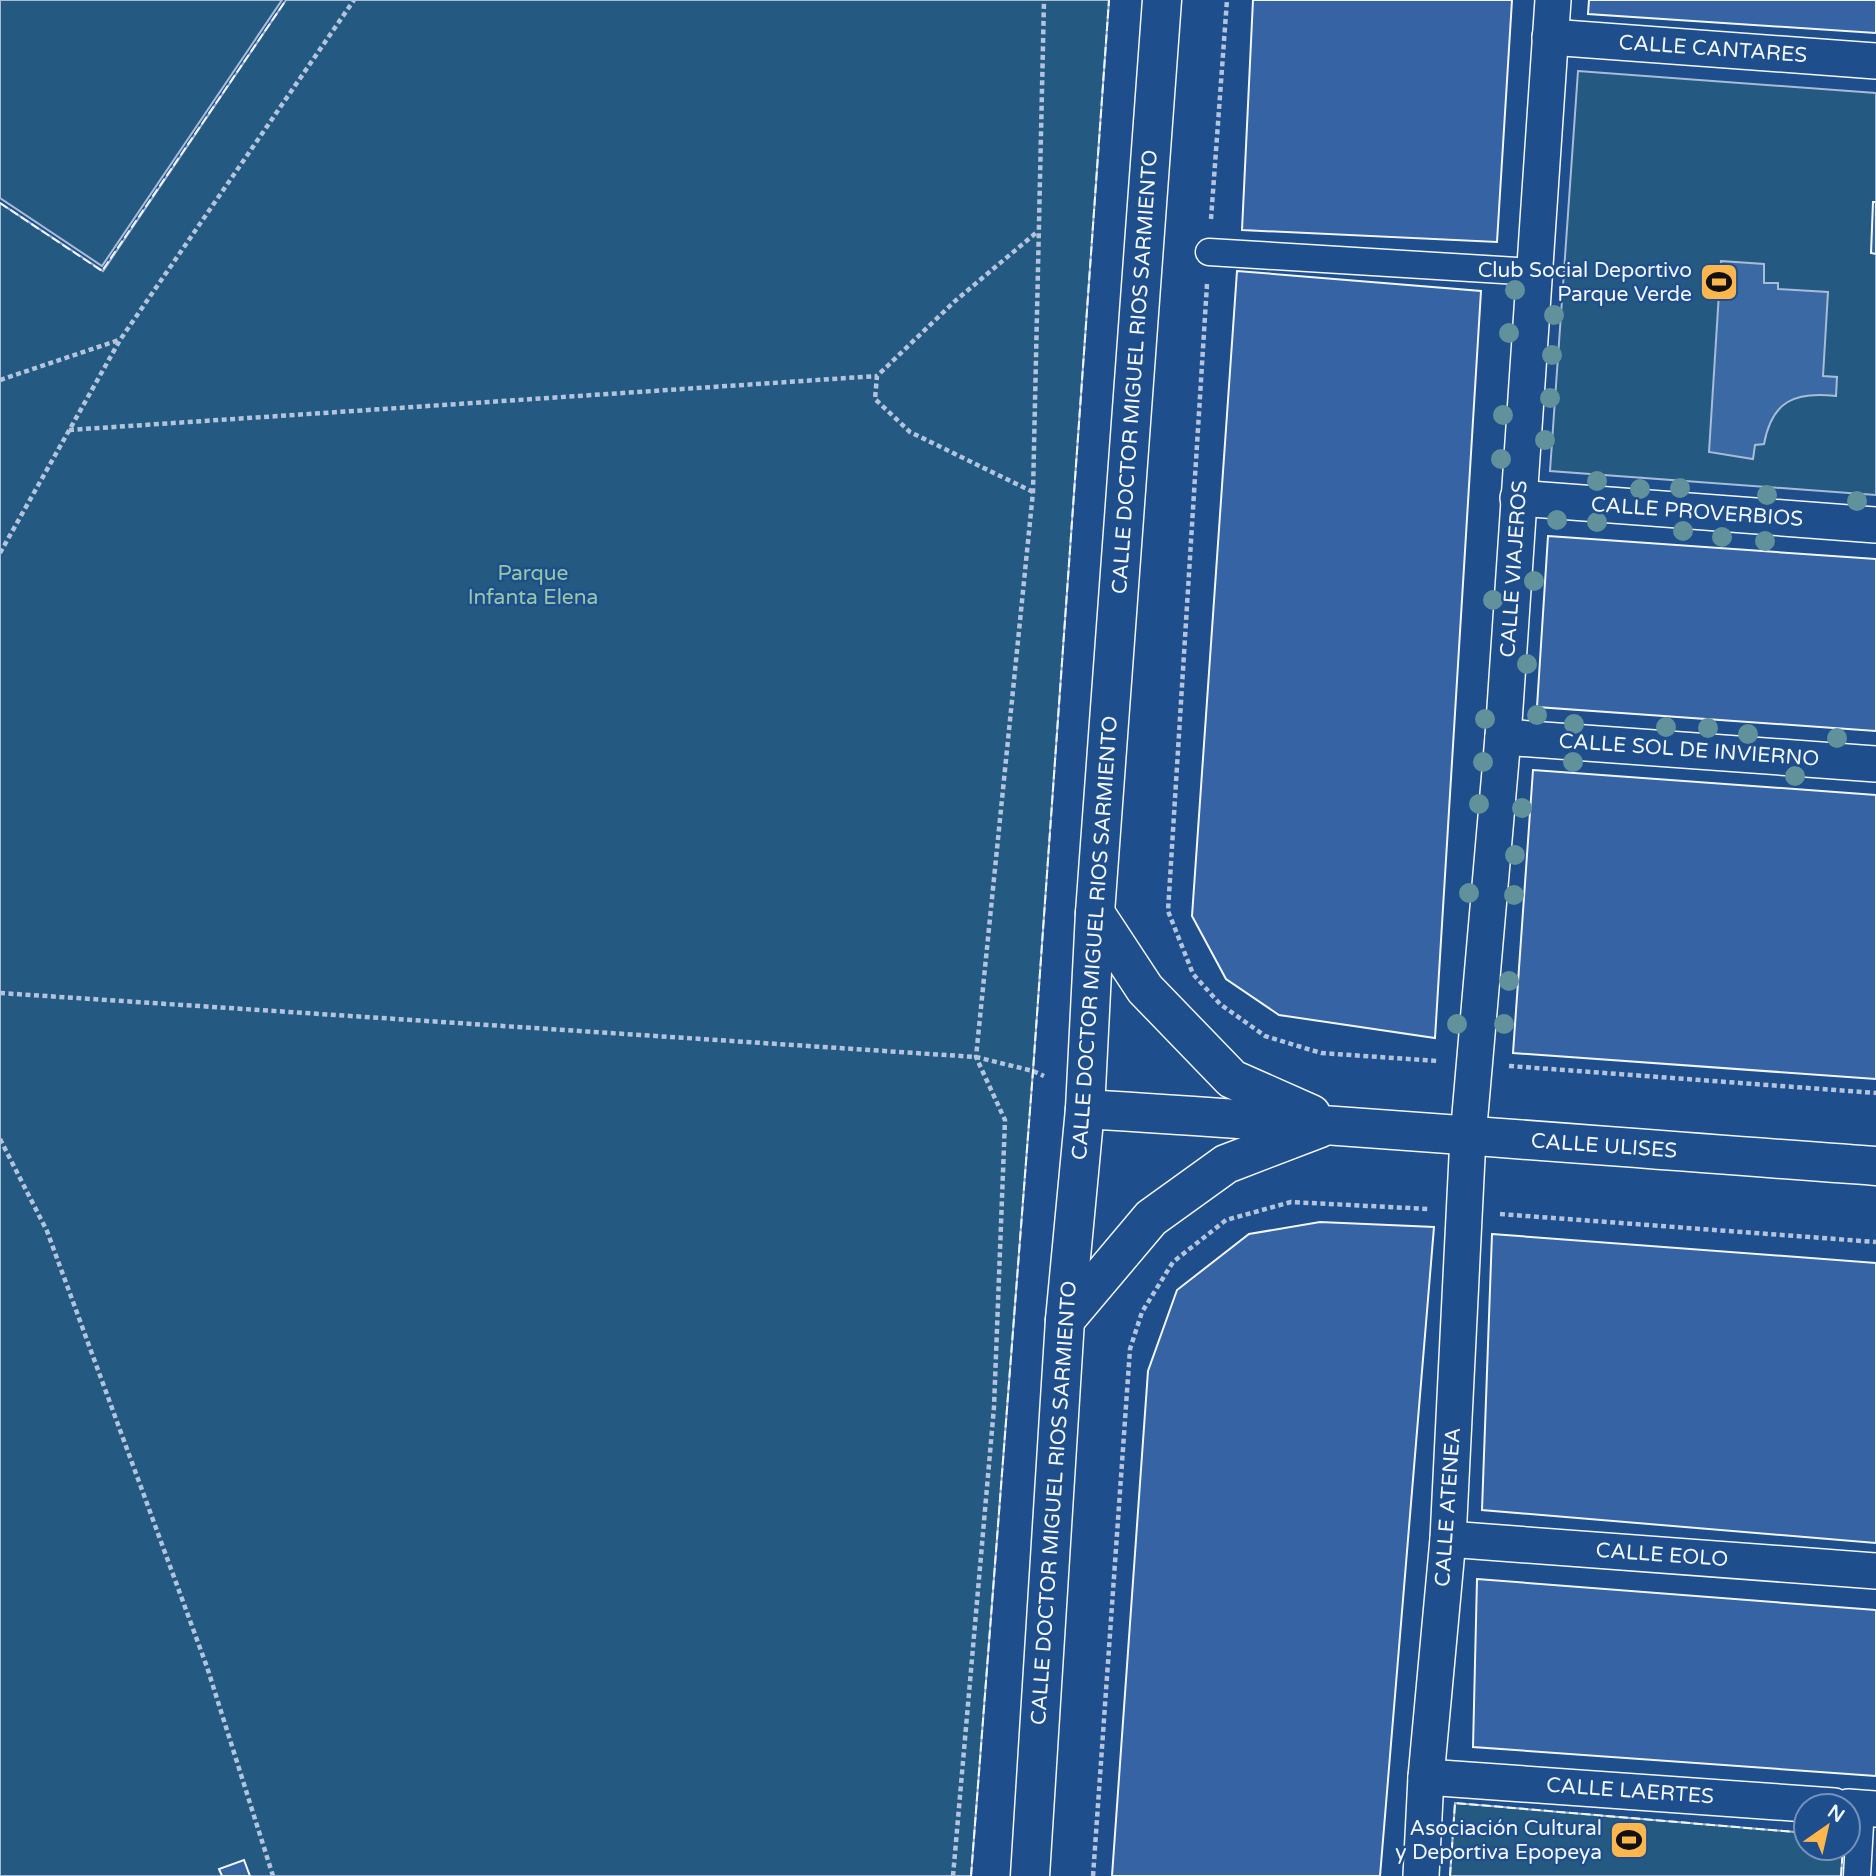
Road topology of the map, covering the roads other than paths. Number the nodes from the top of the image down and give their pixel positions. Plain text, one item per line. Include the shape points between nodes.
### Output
1 (1162, 0) edge
2 (1553, 0) edge
3 (1550, 37) junction
4 (1876, 61) edge
5 (1209, 252) road end
6 (1534, 272) junction
7 (1518, 498) junction
8 (1876, 525) edge
9 (1503, 737) junction
10 (1876, 764) edge
11 (1095, 913) junction
12 (1084, 1109) junction
13 (1332, 1124) junction
14 (1468, 1137) junction
15 (1876, 1166) edge
16 (1065, 1320) junction
17 (1448, 1539) junction
18 (1876, 1571) edge
19 (1426, 1777) junction
20 (1792, 1803) edge
21 (1030, 1876) edge
22 (1421, 1876) edge

1 - 11 main road, CALLE DOCTOR MIGUEL RIOS SARMIENTO
2 - 3 street, CALLE VIAJEROS
3 - 4 street, CALLE CANTARES
3 - 6 street, CALLE VIAJEROS
5 - 6 street
6 - 7 street, CALLE VIAJEROS
7 - 8 street, CALLE PROVERBIOS
7 - 9 street, CALLE VIAJEROS
9 - 10 street, CALLE SOL DE INVIERNO
9 - 14 street, CALLE VIAJEROS
11 - 12 main road, CALLE DOCTOR MIGUEL RIOS SARMIENTO
11 - 13 main road, CALLE ULISES via 1145,989 1232,1079
12 - 13 main road, CALLE ULISES
12 - 16 main road, CALLE DOCTOR MIGUEL RIOS SARMIENTO
13 - 14 main road, CALLE ULISES
13 - 16 main road, CALLE ULISES via 1226,1164 1151,1219
14 - 15 main road, CALLE ULISES
14 - 17 street, CALLE ATENEA
16 - 21 main road, CALLE DOCTOR MIGUEL RIOS SARMIENTO
17 - 18 street, CALLE EOLO
17 - 19 street, CALLE ATENEA
19 - 20 street, CALLE LAERTES
19 - 22 street, CALLE ATENEA

